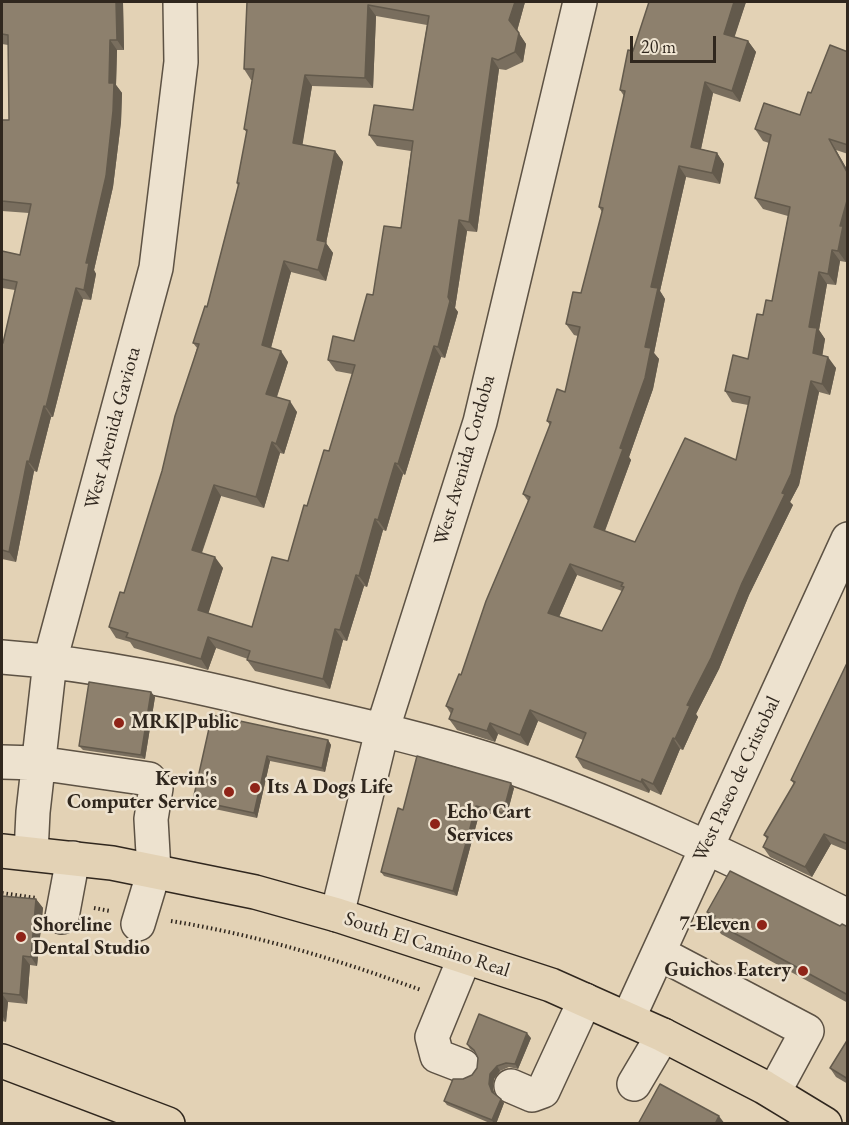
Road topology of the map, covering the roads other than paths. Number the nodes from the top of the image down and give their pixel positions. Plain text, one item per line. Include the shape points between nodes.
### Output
1 (180, 2) edge
2 (580, 2) edge
3 (848, 539) edge
4 (2, 657) edge
5 (50, 660) junction
6 (382, 731) junction
7 (2, 762) edge
8 (38, 763) junction
9 (706, 846) junction
10 (16, 852) edge
11 (73, 858) junction
12 (154, 871) junction
13 (63, 910) road end
14 (337, 915) junction
15 (848, 916) edge
16 (139, 920) road end
17 (659, 953) junction
18 (464, 959) junction
19 (585, 1000) junction
20 (628, 1019) junction
21 (663, 1035) junction
22 (2, 1061) edge
23 (463, 1066) dead end
24 (634, 1084) dead end
25 (511, 1086) dead end
26 (774, 1092) junction
27 (168, 1124) edge
28 (825, 1124) edge

1 - 5 street, West Avenida Gaviota via 181,62 156,268
2 - 6 street, West Avenida Cordoba via 480,422
3 - 9 street, West Paseo de Cristobal
4 - 5 street
5 - 6 street via 184,683
5 - 8 street, West Avenida Gaviota
6 - 9 street via 509,767
6 - 14 street, West Avenida Cordoba
7 - 8 street
8 - 10 street, West Avenida Gaviota
8 - 12 street via 149,779 156,788 151,819
9 - 15 street
9 - 17 street, West Paseo de Cristobal
10 - 11 main road, South El Camino Real
11 - 12 main road, South El Camino Real
11 - 13 street
12 - 14 main road, South El Camino Real via 255,892
12 - 16 street
14 - 18 main road, South El Camino Real
17 - 20 street, West Paseo de Cristobal
17 - 26 street via 807,1031
18 - 19 main road, South El Camino Real via 551,985
18 - 23 street via 432,1037 436,1056
19 - 20 main road, South El Camino Real
19 - 25 street via 543,1091 532,1095
20 - 21 main road, South El Camino Real
21 - 24 street
21 - 26 main road, South El Camino Real
22 - 27 main road
26 - 28 main road, South El Camino Real

